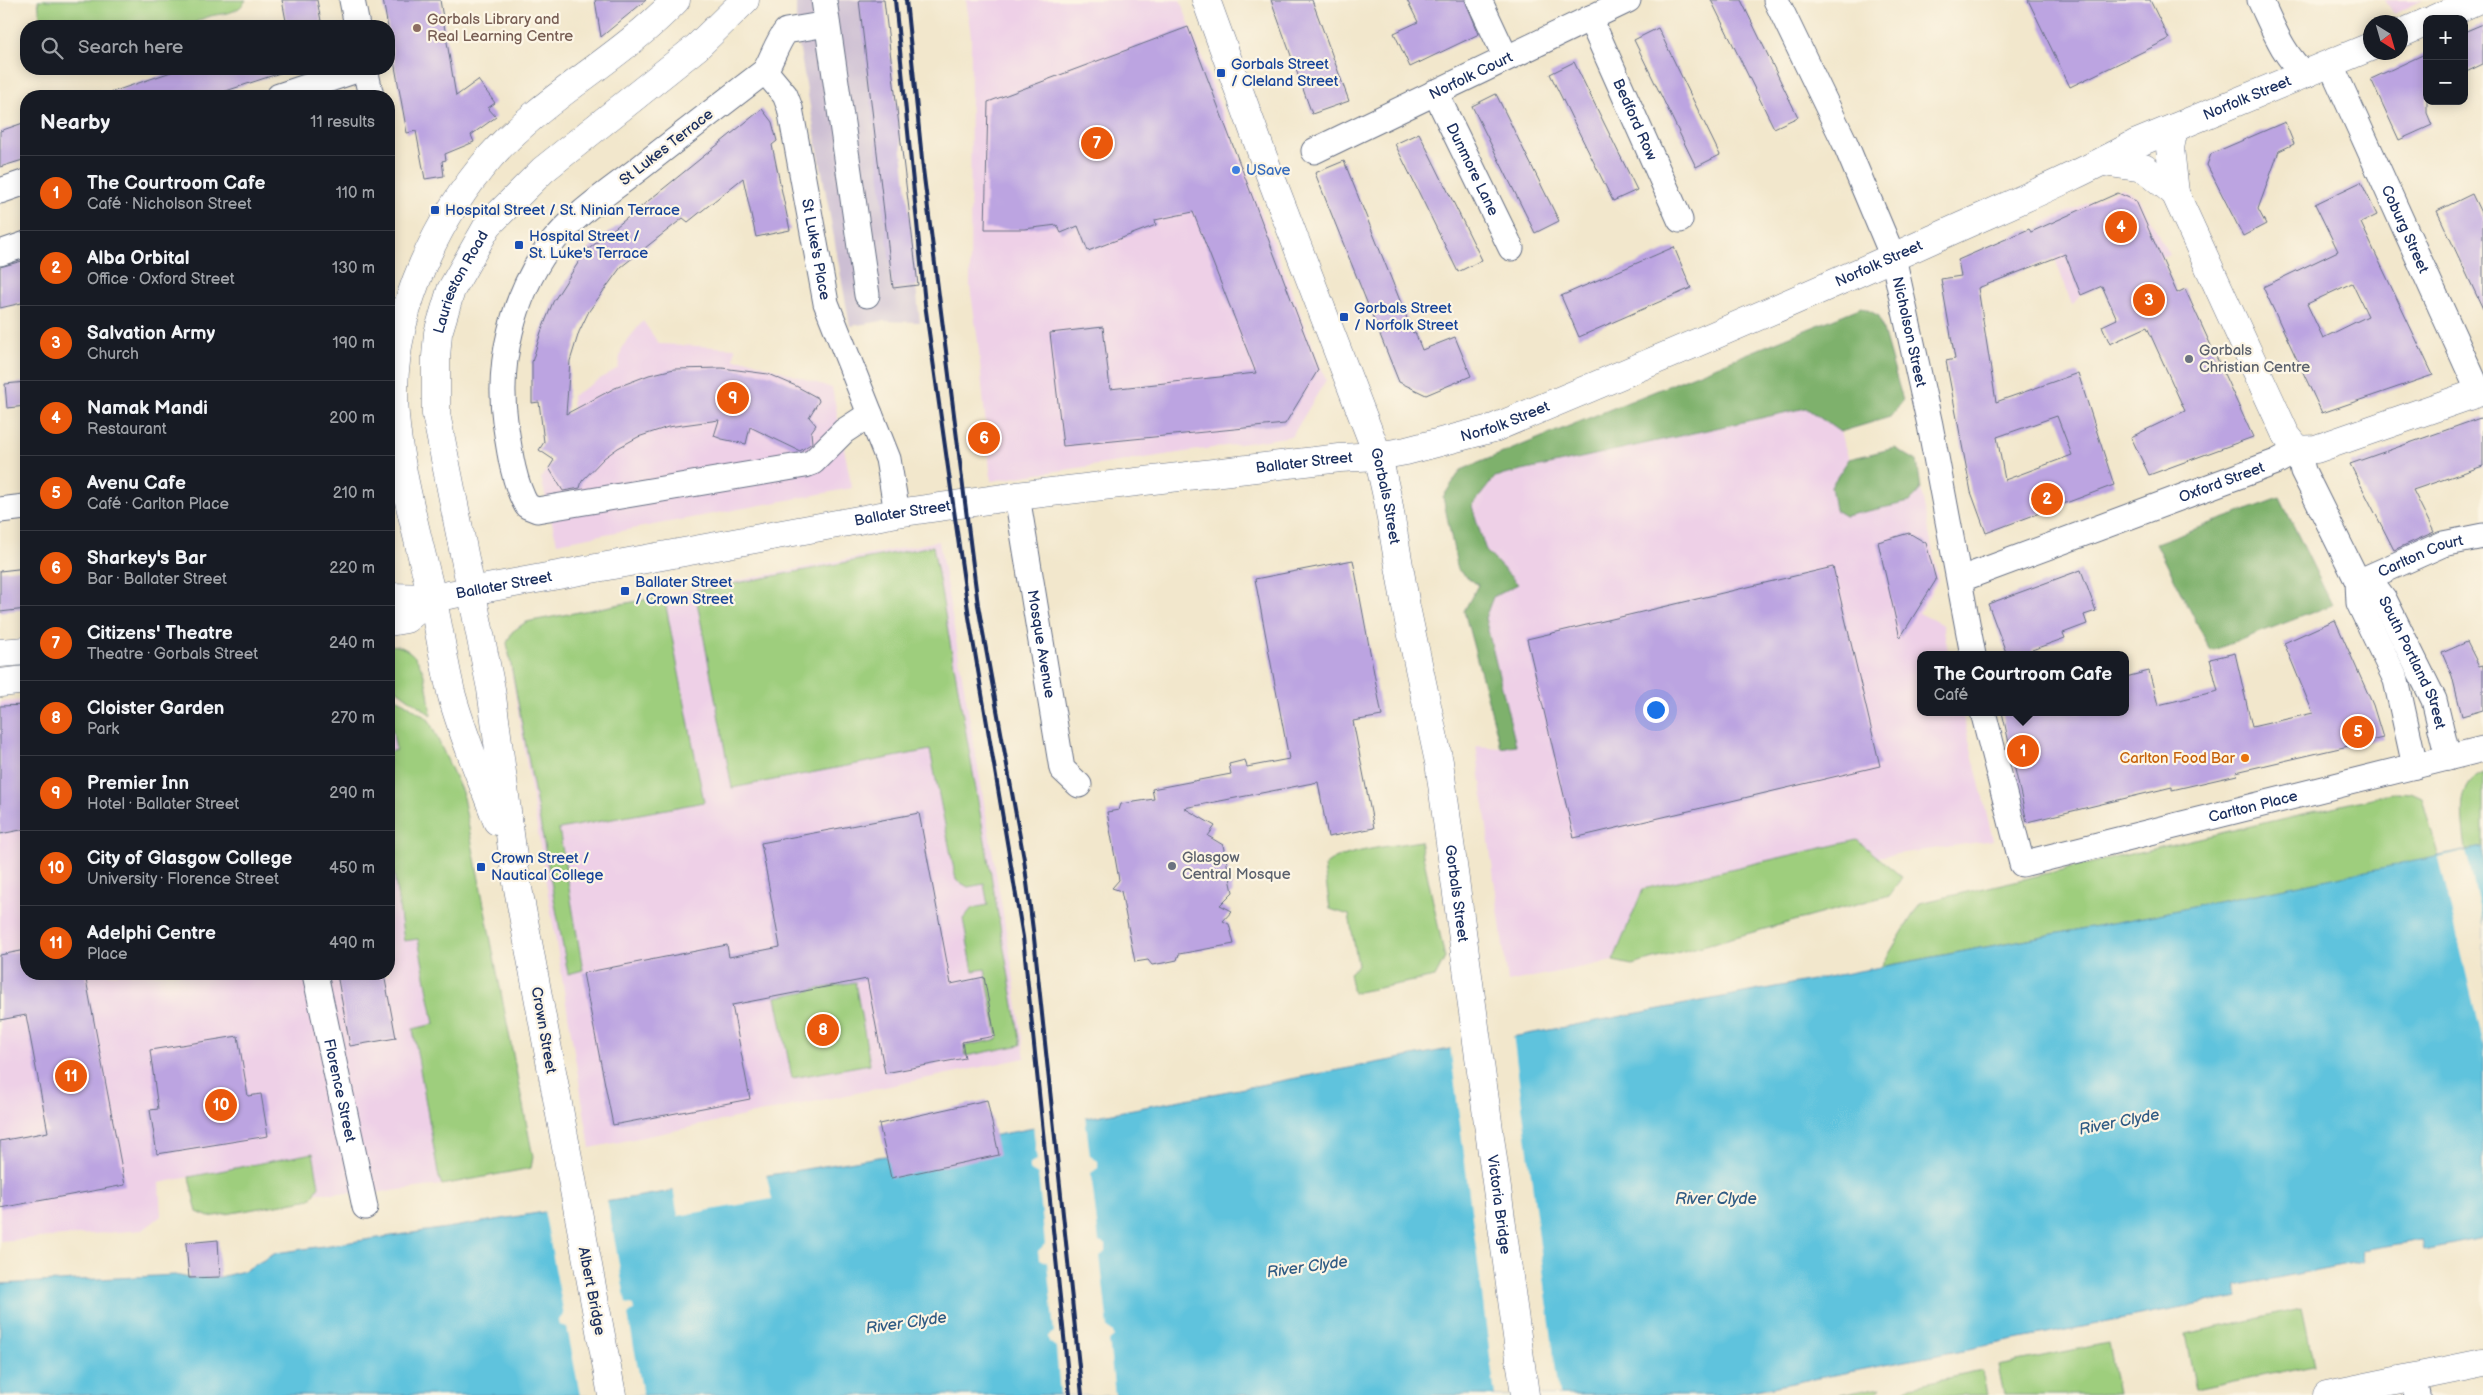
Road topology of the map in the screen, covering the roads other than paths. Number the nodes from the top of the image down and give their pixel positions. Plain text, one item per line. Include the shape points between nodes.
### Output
1 (352, 0) edge
2 (676, 0) edge
3 (744, 0) edge
4 (1206, 0) edge
5 (1480, 0) edge
6 (1628, 0) edge
7 (1776, 0) edge
8 (2260, 0) edge
9 (2477, 0) edge
10 (826, 12) edge
11 (2444, 15) edge
12 (1590, 18) junction
13 (356, 20) edge
14 (2423, 24) edge
15 (2408, 30) edge
16 (2363, 50) edge
17 (1506, 58) junction
18 (765, 70) junction
19 (2318, 70) junction
20 (342, 75) edge
21 (366, 75) edge
22 (297, 90) edge
23 (370, 90) edge
24 (1435, 92) junction
25 (2174, 128) junction
26 (1314, 151) dead end
27 (2103, 162) junction
28 (20, 184) edge
29 (0, 191) edge
30 (2175, 193) junction
31 (1680, 220) dead end
32 (20, 246) edge
33 (1511, 248) dead end
34 (0, 253) edge
35 (1893, 257) junction
36 (867, 295) dead end
37 (395, 382) edge
38 (2481, 392) edge
39 (395, 398) edge
40 (870, 414) junction
41 (2298, 450) junction
42 (1378, 456) junction
43 (1017, 496) junction
44 (20, 508) edge
45 (0, 510) edge
46 (897, 513) junction
47 (2483, 536) edge
48 (1960, 579) junction
49 (2358, 582) junction
50 (472, 590) junction
51 (395, 596) edge
52 (432, 598) junction
53 (395, 621) edge
54 (20, 651) edge
55 (1972, 651) edge
56 (0, 653) edge
57 (20, 681) edge
58 (0, 683) edge
59 (1985, 716) edge
60 (2483, 749) edge
61 (2448, 758) junction
62 (2415, 766) junction
63 (1079, 785) dead end
64 (515, 872) junction
65 (316, 980) edge
66 (1474, 1016) joint
67 (573, 1188) joint
68 (365, 1207) dead end
69 (2483, 1363) edge
70 (2415, 1386) edge
71 (612, 1395) edge
72 (1525, 1395) edge
73 (2327, 1395) edge

1 - 13 street
2 - 37 main road via 617,53 546,107 493,155 466,187 441,226 423,264 400,339
3 - 50 main road, Laurieston Road via 697,47 514,197 488,225 451,290 438,333 436,414
4 - 42 main road, Gorbals Street
5 - 17 street
6 - 12 street, Norfolk Court
7 - 35 street, Nicholson Street via 1844,143
8 - 19 street, Coburg Street via 2294,65
9 - 11 main road
10 - 18 street via 786,31
10 - 36 street
12 - 17 street, Norfolk Court
12 - 31 street, Bedford Row
14 - 15 main road
16 - 19 main road, Norfolk Street
17 - 24 street, Norfolk Court
18 - 40 street, St Luke's Place via 785,94 790,108 826,303
18 - 40 street, St Lukes Terrace via 608,192 560,234 540,260 522,299 506,356 502,397 519,491 527,506 537,510 550,509 805,465 813,462 844,431
19 - 25 main road, Norfolk Street
19 - 38 street, Coburg Street
20 - 22 street
21 - 23 street
24 - 26 street, Norfolk Court
24 - 33 street, Dunmore Lane
25 - 27 main road, Norfolk Street
25 - 30 main road, South Portland Street via 2170,148
27 - 30 main road, South Portland Street via 2144,168
27 - 35 main road, Norfolk Street
28 - 29 street
30 - 41 main road, South Portland Street via 2286,435
32 - 34 street
35 - 42 main road, Norfolk Street via 1494,428
35 - 48 street, Nicholson Street via 1926,402
38 - 41 main road, Oxford Street via 2316,449
39 - 52 main road via 404,472
40 - 46 street, St Luke's Place via 888,459
41 - 48 street, Oxford Street via 2276,462
41 - 49 street, South Portland Street via 2303,471
42 - 43 main road, Ballater Street
42 - 66 main road, Gorbals Street via 1439,762
43 - 46 main road, Ballater Street
43 - 63 street, Mosque Avenue via 1062,769
44 - 45 street
46 - 50 main road, Ballater Street
47 - 49 street, Carlton Court via 2443,544
48 - 55 street, Nicholson Street
49 - 61 street, South Portland Street via 2378,592 2384,599 2434,700
49 - 62 street, South Portland Street via 2359,603 2396,680
50 - 52 main road, Ballater Street
50 - 64 main road, Crown Street via 491,689
51 - 52 main road, Ballater Street
52 - 53 main road, Ballater Street via 406,619
52 - 64 main road, Crown Street via 452,696
54 - 56 main road
57 - 58 main road
59 - 62 street, Carlton Place via 2022,864
60 - 61 street, Carlton Place
61 - 62 street, Carlton Place
64 - 67 main road, Crown Street
65 - 68 street, Florence Street
66 - 72 main road, Victoria Bridge
67 - 71 main road, Albert Bridge
69 - 70 main road
70 - 73 main road

